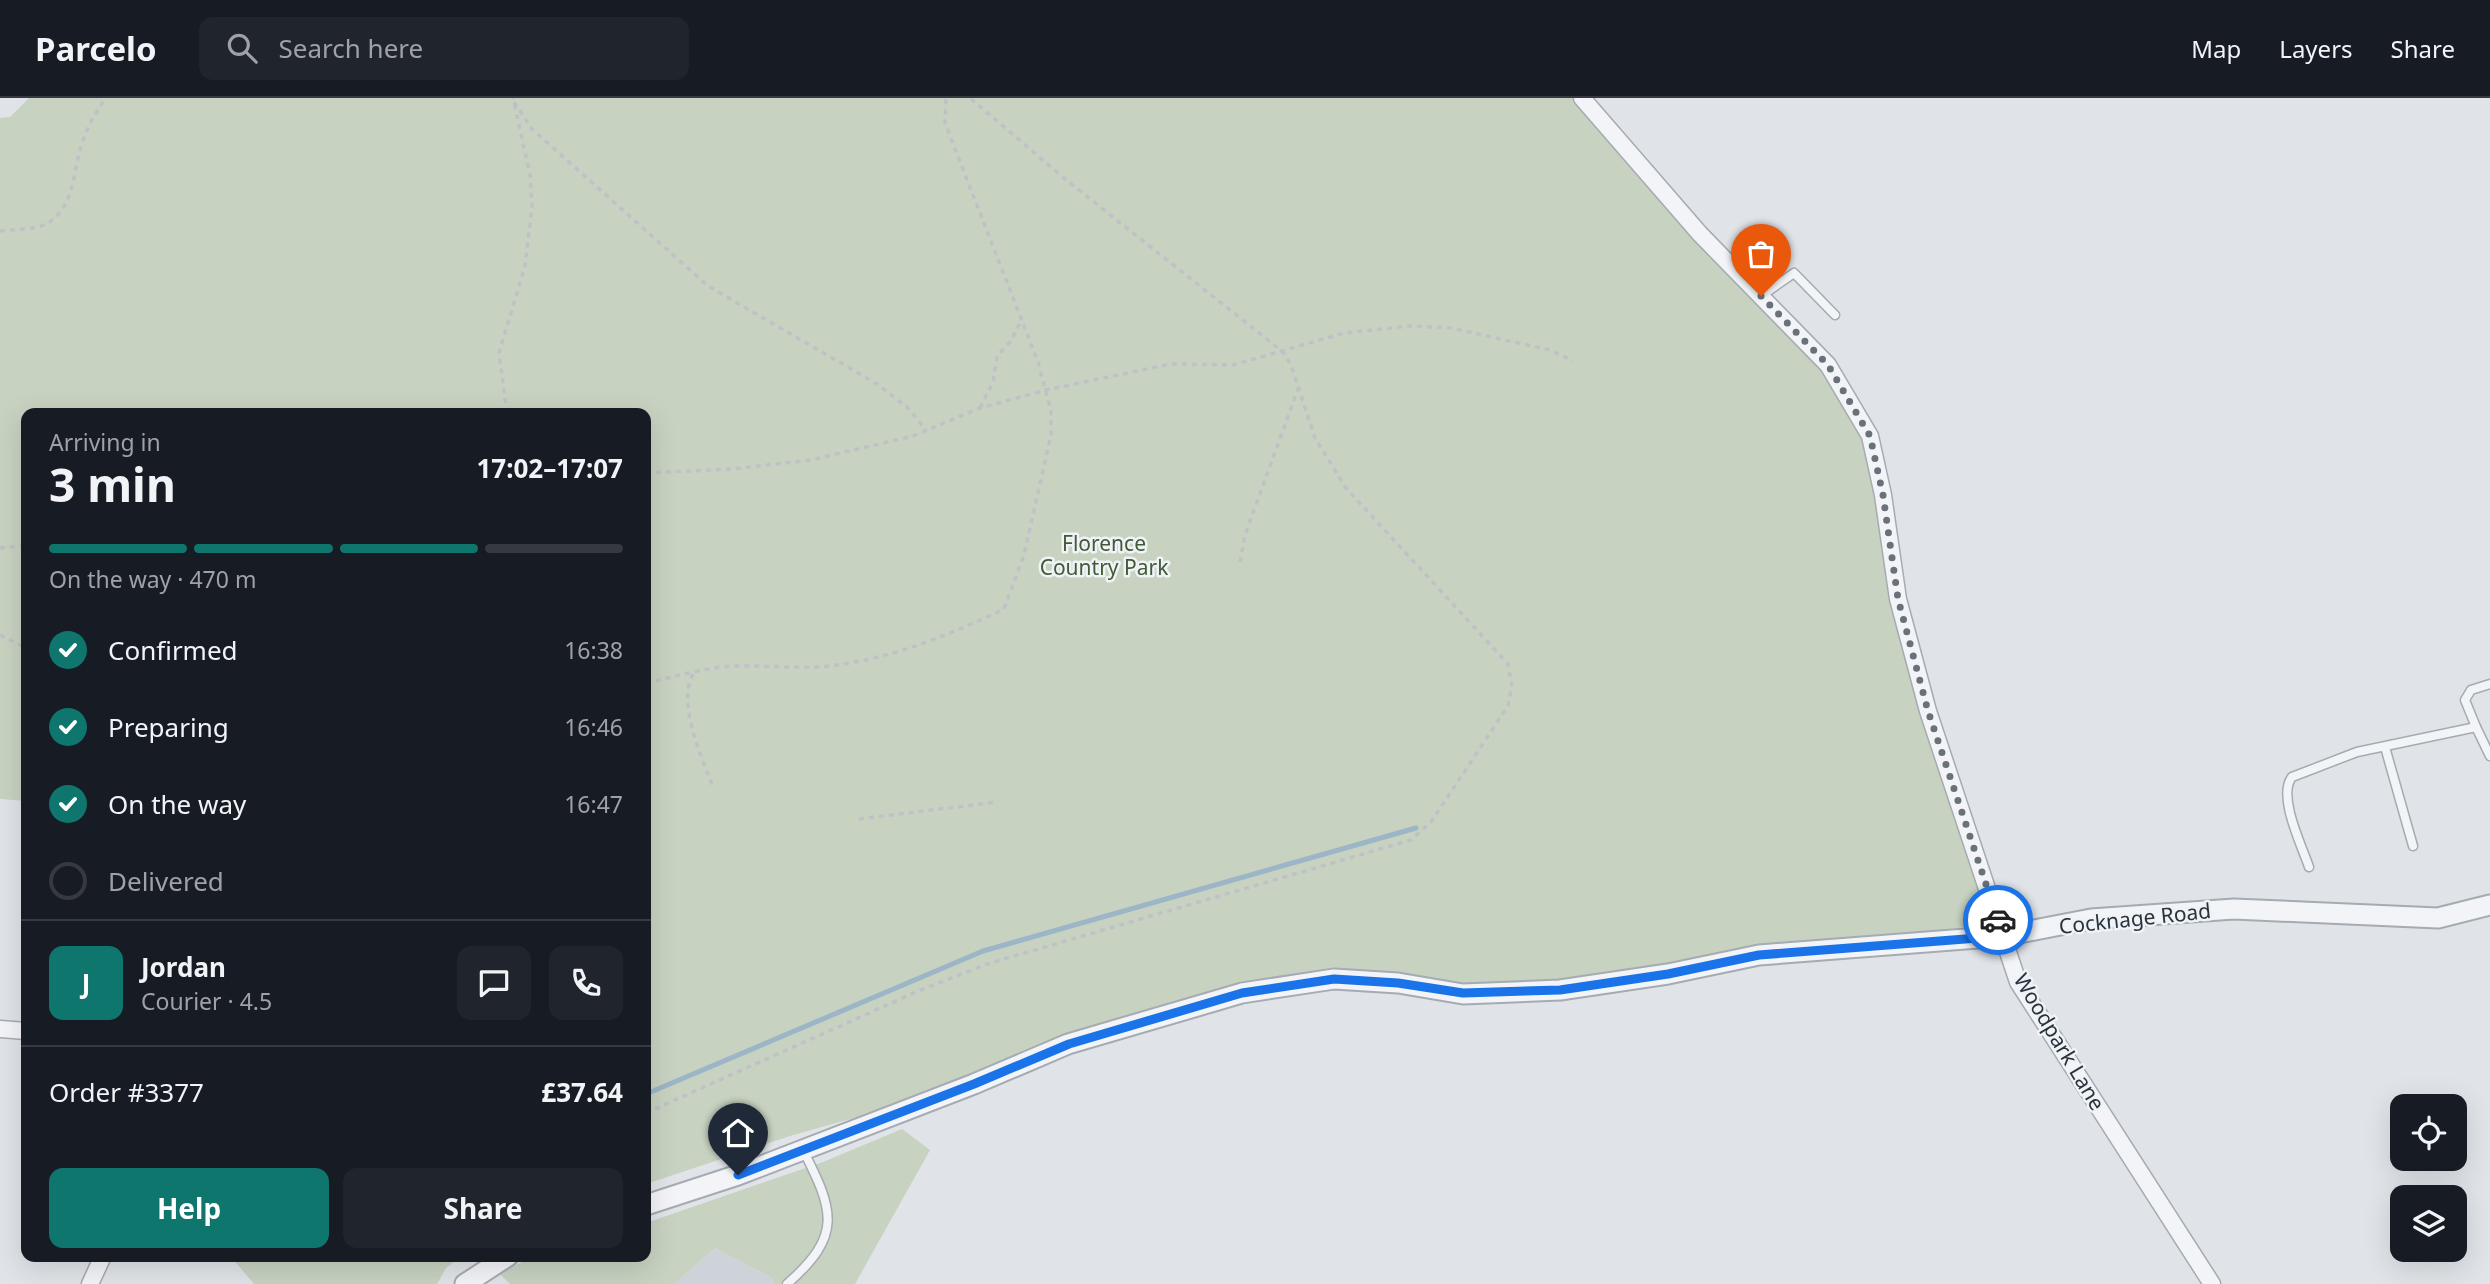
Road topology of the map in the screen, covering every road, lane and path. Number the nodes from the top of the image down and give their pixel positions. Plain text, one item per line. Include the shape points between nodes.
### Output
1 (106, 98) edge
2 (946, 98) edge
3 (970, 98) edge
4 (1582, 98) edge
5 (514, 100) edge
6 (0, 231) edge
7 (1761, 296) junction
8 (1835, 315) dead end
9 (1021, 321) junction
10 (1283, 352) junction
11 (1573, 361) dead end
12 (1298, 389) junction
13 (1046, 390) junction
14 (505, 408) edge
15 (979, 408) junction
16 (926, 430) junction
17 (651, 473) edge
18 (21, 546) edge
19 (0, 548) edge
20 (1240, 562) dead end
21 (0, 635) edge
22 (21, 646) edge
23 (694, 673) junction
24 (651, 682) edge
25 (2490, 684) edge
26 (2476, 727) junction
27 (2385, 747) junction
28 (2490, 756) edge
29 (712, 785) dead end
30 (997, 802) dead end
31 (859, 819) dead end
32 (2413, 846) dead end
33 (2309, 867) dead end
34 (2490, 905) edge
35 (2004, 936) junction
36 (0, 1029) edge
37 (21, 1031) edge
38 (651, 1110) edge
39 (803, 1150) junction
40 (651, 1203) edge
41 (100, 1262) edge
42 (499, 1262) edge
43 (90, 1284) edge
44 (465, 1284) edge
45 (787, 1284) edge
46 (2212, 1284) edge

1 - 6 path via 81,145 71,192 61,212 46,225
2 - 9 path via 946,123
3 - 10 path
4 - 7 street, Woodpark Lane via 1700,234
5 - 14 path via 532,205 525,266 499,353
5 - 16 path via 532,129 708,286 877,384 907,407
7 - 8 lane via 1794,273
7 - 35 street, Woodpark Lane via 1828,365 1870,436 1898,599 1928,711
9 - 13 path
9 - 15 path via 997,356 993,382
10 - 11 path via 1344,333 1410,326 1451,328 1510,340
10 - 12 path
10 - 13 path via 1233,365 1171,364
12 - 20 path via 1245,535
12 - 38 path via 1315,438 1346,488 1508,664 1512,686 1508,706 1431,822 1398,845 987,964
13 - 15 path
13 - 23 path via 1051,435 1024,555 1004,609 904,650 838,665 734,666
15 - 16 path
16 - 17 path via 811,460
18 - 19 path
21 - 22 path
23 - 24 path
23 - 29 path via 687,691 688,708
25 - 26 lane via 2471,690 2465,700
26 - 27 lane
26 - 28 lane
27 - 32 lane
27 - 33 lane via 2319,765 2288,782 2288,807
30 - 31 path
34 - 35 street, Cocknage Road via 2438,918 2234,909 2091,919
35 - 39 street, Cocknage Road via 1759,955 1560,990 1463,993 1334,979 1242,993 1069,1044
35 - 46 street, Woodpark Lane via 2018,982
36 - 37 street
39 - 40 street, Cocknage Road
39 - 45 lane via 828,1206 827,1234 819,1250
41 - 43 street
42 - 44 street

